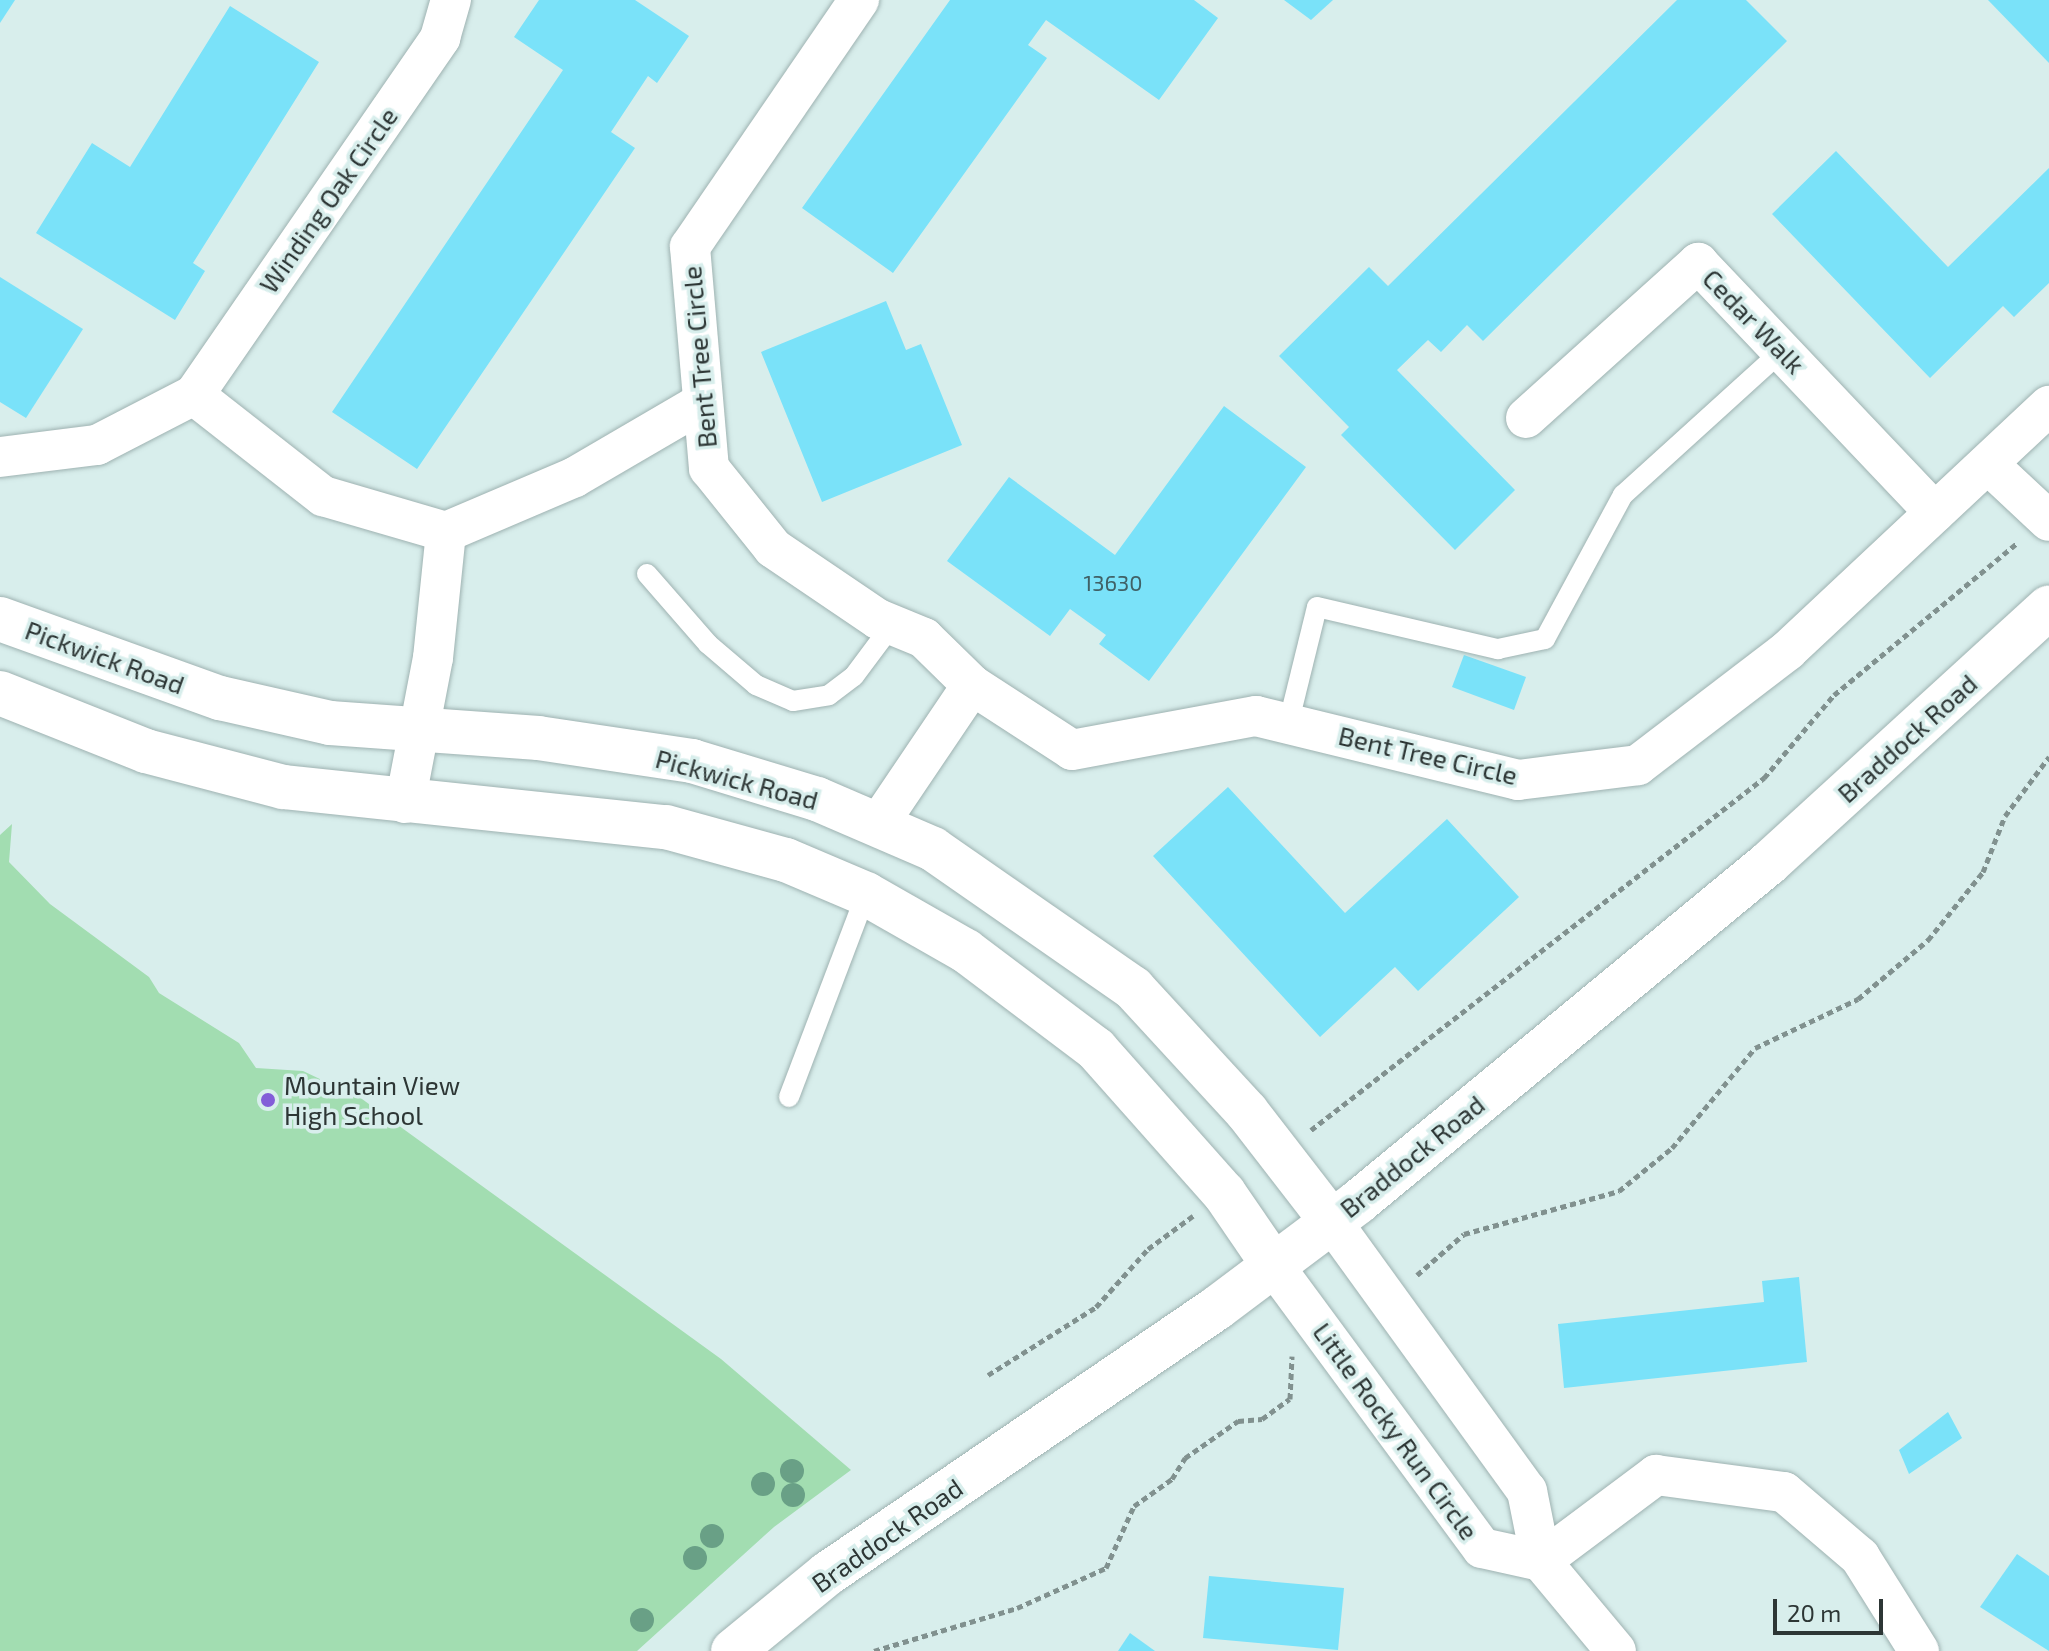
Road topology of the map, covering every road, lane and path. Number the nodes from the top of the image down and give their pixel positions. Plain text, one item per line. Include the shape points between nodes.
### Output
1 (451, 0) edge
2 (859, 0) edge
3 (1783, 350) junction
4 (194, 395) junction
5 (700, 404) junction
6 (2048, 410) edge
7 (1526, 418) dead end
8 (0, 457) edge
9 (1988, 464) junction
10 (1935, 513) junction
11 (2037, 529) edge
12 (446, 532) junction
13 (647, 574) dead end
14 (2049, 607) edge
15 (0, 619) edge
16 (892, 625) junction
17 (972, 685) junction
18 (0, 693) edge
19 (1289, 721) junction
20 (420, 731) junction
21 (2049, 757) edge
22 (405, 803) junction
23 (877, 826) junction
24 (866, 894) junction
25 (789, 1097) dead end
26 (1280, 1155) junction
27 (1224, 1193) junction
28 (1332, 1222) junction
29 (1274, 1266) junction
30 (1385, 1297) junction
31 (1322, 1332) junction
32 (988, 1375) dead end
33 (1541, 1561) junction
34 (733, 1651) edge
35 (874, 1651) edge
36 (1616, 1651) edge
37 (1919, 1651) edge

1 - 4 street, Winding Oak Circle via 440,38
2 - 5 street, Bent Tree Circle via 690,247
3 - 7 street, Cedar Walk via 1698,263
3 - 10 street, Cedar Walk
3 - 19 lane via 1623,495 1545,639 1498,649 1317,607
4 - 8 street, Winding Oak Circle via 97,445
4 - 12 street via 323,496
5 - 12 street via 575,477
5 - 16 street, Bent Tree Circle via 709,468 773,548
6 - 9 street, Bent Tree Circle
9 - 10 street, Bent Tree Circle
9 - 11 street
10 - 19 street, Bent Tree Circle via 1787,651 1638,765 1518,780
11 - 26 path via 1834,695 1764,778
12 - 20 street
13 - 16 lane via 708,644 756,685 793,701 829,695 854,676
14 - 28 street, Braddock Road via 1769,863
15 - 20 street, Pickwick Road via 220,698 330,723
16 - 17 street, Bent Tree Circle via 924,638
17 - 19 street, Bent Tree Circle via 1072,750 1256,716
17 - 23 street
18 - 22 street via 215,770
20 - 22 street
20 - 23 street, Pickwick Road via 538,738 692,761
21 - 30 path via 2005,816 1983,872 1928,940 1858,999 1755,1048 1672,1148 1619,1191 1464,1234
22 - 24 street via 524,807 666,827 786,860
23 - 26 street, Pickwick Road via 933,849 1133,988
24 - 25 lane
24 - 27 street via 966,951 1096,1049
26 - 28 street, Pickwick Road
27 - 29 street
27 - 32 path via 1148,1249 1096,1307
28 - 29 street, Braddock Road
28 - 30 street
29 - 31 street, Little Rocky Run Circle
29 - 34 street, Braddock Road via 827,1574
30 - 33 street via 1527,1491
31 - 33 street, Little Rocky Run Circle via 1482,1548
31 - 35 path via 1292,1354 1290,1399 1262,1419 1238,1421 1185,1458 1172,1479 1134,1506 1106,1568 1017,1608
33 - 36 street
33 - 37 street via 1656,1475 1784,1492 1860,1557

